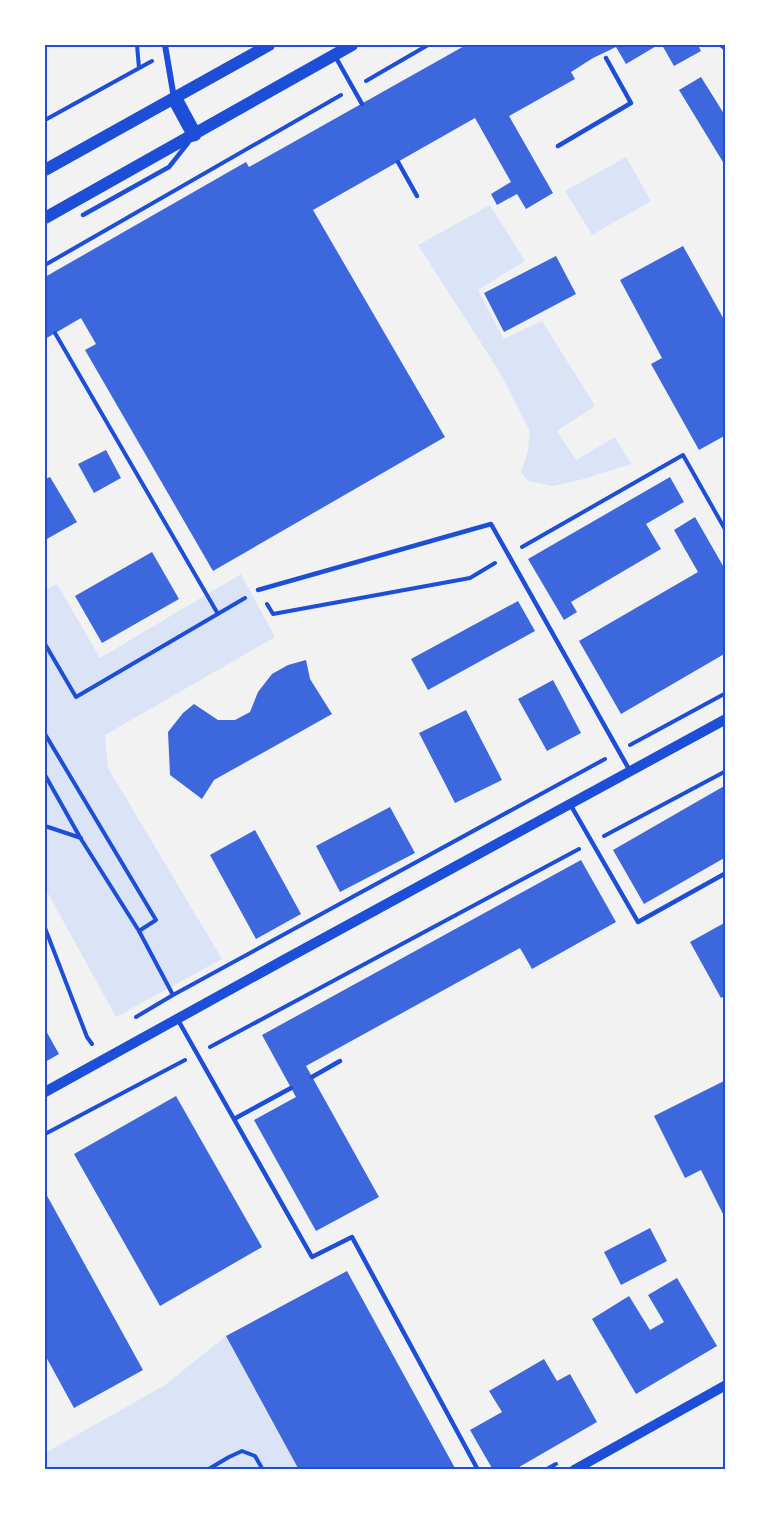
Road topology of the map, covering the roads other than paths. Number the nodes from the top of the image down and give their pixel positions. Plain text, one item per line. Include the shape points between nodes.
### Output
1 (269, 45) edge
2 (352, 45) edge
3 (721, 45) edge
4 (166, 49) edge
5 (726, 49) edge
6 (334, 55) junction
7 (606, 58) dead end
8 (175, 99) junction
9 (362, 104) dead end
10 (194, 134) junction
11 (558, 146) dead end
12 (398, 162) dead end
13 (45, 170) edge
14 (417, 196) dead end
15 (83, 215) dead end
16 (45, 218) edge
17 (258, 590) road end
18 (726, 719) edge
19 (630, 771) junction
20 (570, 804) junction
21 (726, 873) edge
22 (177, 1019) junction
23 (340, 1061) dead end
24 (312, 1077) dead end
25 (291, 1088) dead end
26 (45, 1092) edge
27 (234, 1119) junction
28 (726, 1385) edge
29 (478, 1470) edge
30 (574, 1470) edge

1 - 8 main road
2 - 6 main road
3 - 5 lane
4 - 8 street
6 - 9 lane
6 - 10 main road
7 - 11 lane via 631,103
8 - 10 main road
8 - 13 main road
10 - 15 lane via 169,167
10 - 16 main road
12 - 14 lane
17 - 19 lane via 491,524
18 - 19 street
19 - 20 street
20 - 21 lane via 638,922
20 - 22 street
22 - 26 street
22 - 27 lane
23 - 24 lane
25 - 27 lane
27 - 29 lane via 312,1257 352,1237
28 - 30 street

